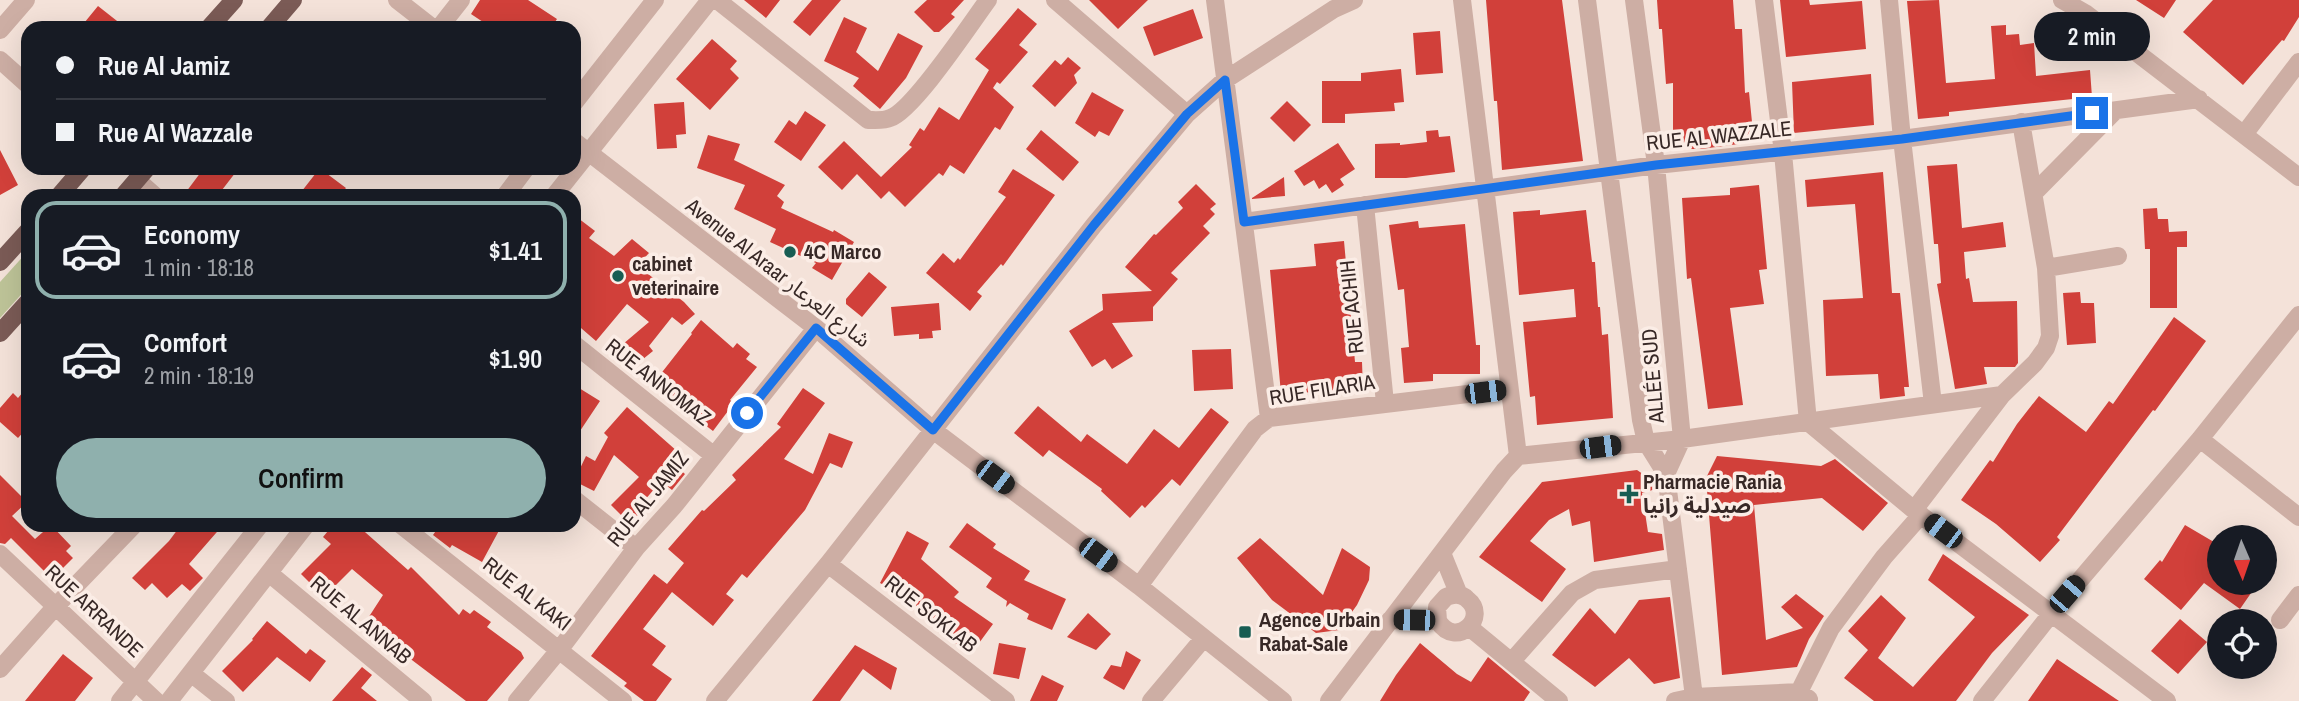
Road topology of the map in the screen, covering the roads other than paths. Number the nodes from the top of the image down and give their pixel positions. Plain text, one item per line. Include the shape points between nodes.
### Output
1 (26, 0) edge
2 (234, 0) edge
3 (293, 0) edge
4 (397, 0) edge
5 (461, 0) edge
6 (655, 0) edge
7 (710, 0) edge
8 (717, 0) edge
9 (988, 0) edge
10 (1055, 0) edge
11 (1215, 0) edge
12 (1354, 0) edge
13 (1462, 0) edge
14 (1587, 0) edge
15 (1634, 0) edge
16 (1764, 0) edge
17 (1889, 0) edge
18 (2062, 0) edge
19 (2091, 7) edge
20 (215, 21) edge
21 (275, 21) edge
22 (424, 21) edge
23 (444, 21) edge
24 (0, 30) edge
25 (0, 60) edge
26 (2299, 62) edge
27 (21, 79) edge
28 (1225, 80) junction
29 (581, 94) edge
30 (2199, 99) junction
31 (2115, 111) junction
32 (1187, 114) junction
33 (2021, 122) junction
34 (2245, 133) junction
35 (1902, 139) junction
36 (581, 146) edge
37 (1783, 153) junction
38 (1656, 165) junction
39 (1610, 172) junction
40 (77, 175) edge
41 (141, 175) edge
42 (2299, 177) edge
43 (1486, 188) junction
44 (64, 189) edge
45 (128, 189) edge
46 (2034, 193) junction
47 (1365, 205) junction
48 (1244, 222) junction
49 (21, 239) edge
50 (2118, 256) dead end
51 (0, 262) edge
52 (2046, 268) junction
53 (21, 310) edge
54 (2299, 315) edge
55 (816, 328) junction
56 (0, 334) edge
57 (581, 350) edge
58 (1509, 389) junction
59 (2002, 395) junction
60 (1385, 403) junction
61 (1933, 404) junction
62 (1269, 418) junction
63 (1808, 422) junction
64 (933, 430) junction
65 (1682, 439) junction
66 (2200, 439) junction
67 (1646, 442) junction
68 (713, 455) junction
69 (1518, 456) junction
70 (1666, 474) junction
71 (581, 505) edge
72 (1917, 512) junction
73 (2299, 517) edge
74 (127, 532) edge
75 (255, 532) edge
76 (301, 532) edge
77 (410, 532) edge
78 (636, 548) junction
79 (1443, 553) junction
80 (0, 554) edge
81 (828, 564) junction
82 (1678, 569) junction
83 (270, 574) junction
84 (1139, 586) junction
85 (1459, 594) junction
86 (2299, 595) edge
87 (56, 606) junction
88 (2051, 614) junction
89 (1390, 620) junction
90 (2280, 620) dead end
91 (1437, 621) junction
92 (1469, 627) junction
93 (1203, 639) junction
94 (560, 649) junction
95 (1512, 662) junction
96 (0, 669) edge
97 (192, 674) junction
98 (137, 683) junction
99 (1694, 697) junction
100 (1804, 698) edge
101 (120, 701) edge
102 (156, 701) edge
103 (169, 701) edge
104 (226, 701) edge
105 (423, 701) edge
106 (517, 701) edge
107 (623, 701) edge
108 (715, 701) edge
109 (1006, 701) edge
110 (1152, 701) edge
111 (1283, 701) edge
112 (1329, 701) edge
113 (1559, 701) edge
114 (1675, 701) edge
115 (1982, 701) edge
116 (2167, 701) edge

1 - 24 street
2 - 20 main road
3 - 21 main road
4 - 22 street
5 - 23 street
6 - 29 street
7 - 36 street
8 - 9 street via 868,120 891,118 902,111
10 - 32 street
11 - 28 street
12 - 28 street
13 - 43 street
14 - 39 street, ALLÉE SUD
15 - 38 street, ALLÉE SUD
16 - 37 street
17 - 35 street
18 - 19 street
19 - 30 street
25 - 27 street
26 - 34 street
28 - 32 street
28 - 48 street
30 - 31 street, RUE AL WAZZALE
30 - 34 street
31 - 33 street, RUE AL WAZZALE
31 - 46 street
32 - 64 street
33 - 35 street, RUE AL WAZZALE
33 - 46 street
34 - 42 street
35 - 37 street, RUE AL WAZZALE
35 - 61 street
36 - 55 street, Avenue Al Araar شارع العرعار
37 - 38 street, RUE AL WAZZALE
37 - 63 street
38 - 39 street, RUE AL WAZZALE
38 - 65 street, ALLÉE SUD
39 - 43 street, RUE AL WAZZALE
39 - 67 street, ALLÉE SUD
40 - 44 main road
41 - 45 main road
43 - 47 street, RUE AL WAZZALE
43 - 58 street
46 - 52 street
47 - 48 street, RUE AL WAZZALE
47 - 60 street, RUE ACHIH
48 - 62 street
49 - 51 main road
50 - 52 street
52 - 59 street via 2050,335 2046,348
53 - 56 main road
54 - 66 street
55 - 64 street, Avenue Al Araar شارع العرعار
55 - 68 street, RUE AL JAMIZ
57 - 68 street, RUE ANNOMAZ
58 - 60 street, RUE FILARIA
58 - 69 street
59 - 61 street
59 - 72 street
60 - 62 street, RUE FILARIA
61 - 63 street
62 - 84 street, RUE FILARIA via 1255,429
63 - 65 street
63 - 72 street
64 - 81 street
64 - 84 street, Avenue Al Araar شارع العرعار
65 - 67 street
65 - 70 street, ALLÉE SUD
66 - 73 street
66 - 88 street
67 - 69 street
67 - 70 street, ALLÉE SUD
68 - 78 street, RUE AL JAMIZ
69 - 79 street
70 - 82 street
71 - 78 street
72 - 88 street
72 - 100 street via 1831,628
74 - 87 street
75 - 98 street
76 - 83 street
77 - 94 street, RUE AL KAKI
78 - 94 street, RUE AL JAMIZ
79 - 85 street
79 - 89 street
80 - 87 street, RUE ARRANDE
81 - 108 street
81 - 109 street, RUE SOKLAB
82 - 95 street via 1595,580 1583,586
82 - 99 street
83 - 97 street
83 - 105 street, RUE AL ANNAB
84 - 93 street, Avenue Al Araar شارع العرعار
85 - 91 street via 1440,601
85 - 92 street via 1475,610
86 - 90 street
87 - 96 street
87 - 98 street, RUE ARRANDE
88 - 115 street
88 - 116 street
89 - 91 street
89 - 112 street
91 - 92 street via 1452,632
92 - 95 street
93 - 110 street
93 - 111 street, Avenue Al Araar شارع العرعار
94 - 106 street, RUE AL JAMIZ
94 - 107 street, RUE AL KAKI
95 - 113 street
97 - 103 street
97 - 104 street
98 - 101 street
98 - 102 street, RUE ARRANDE
99 - 100 street
99 - 114 street

